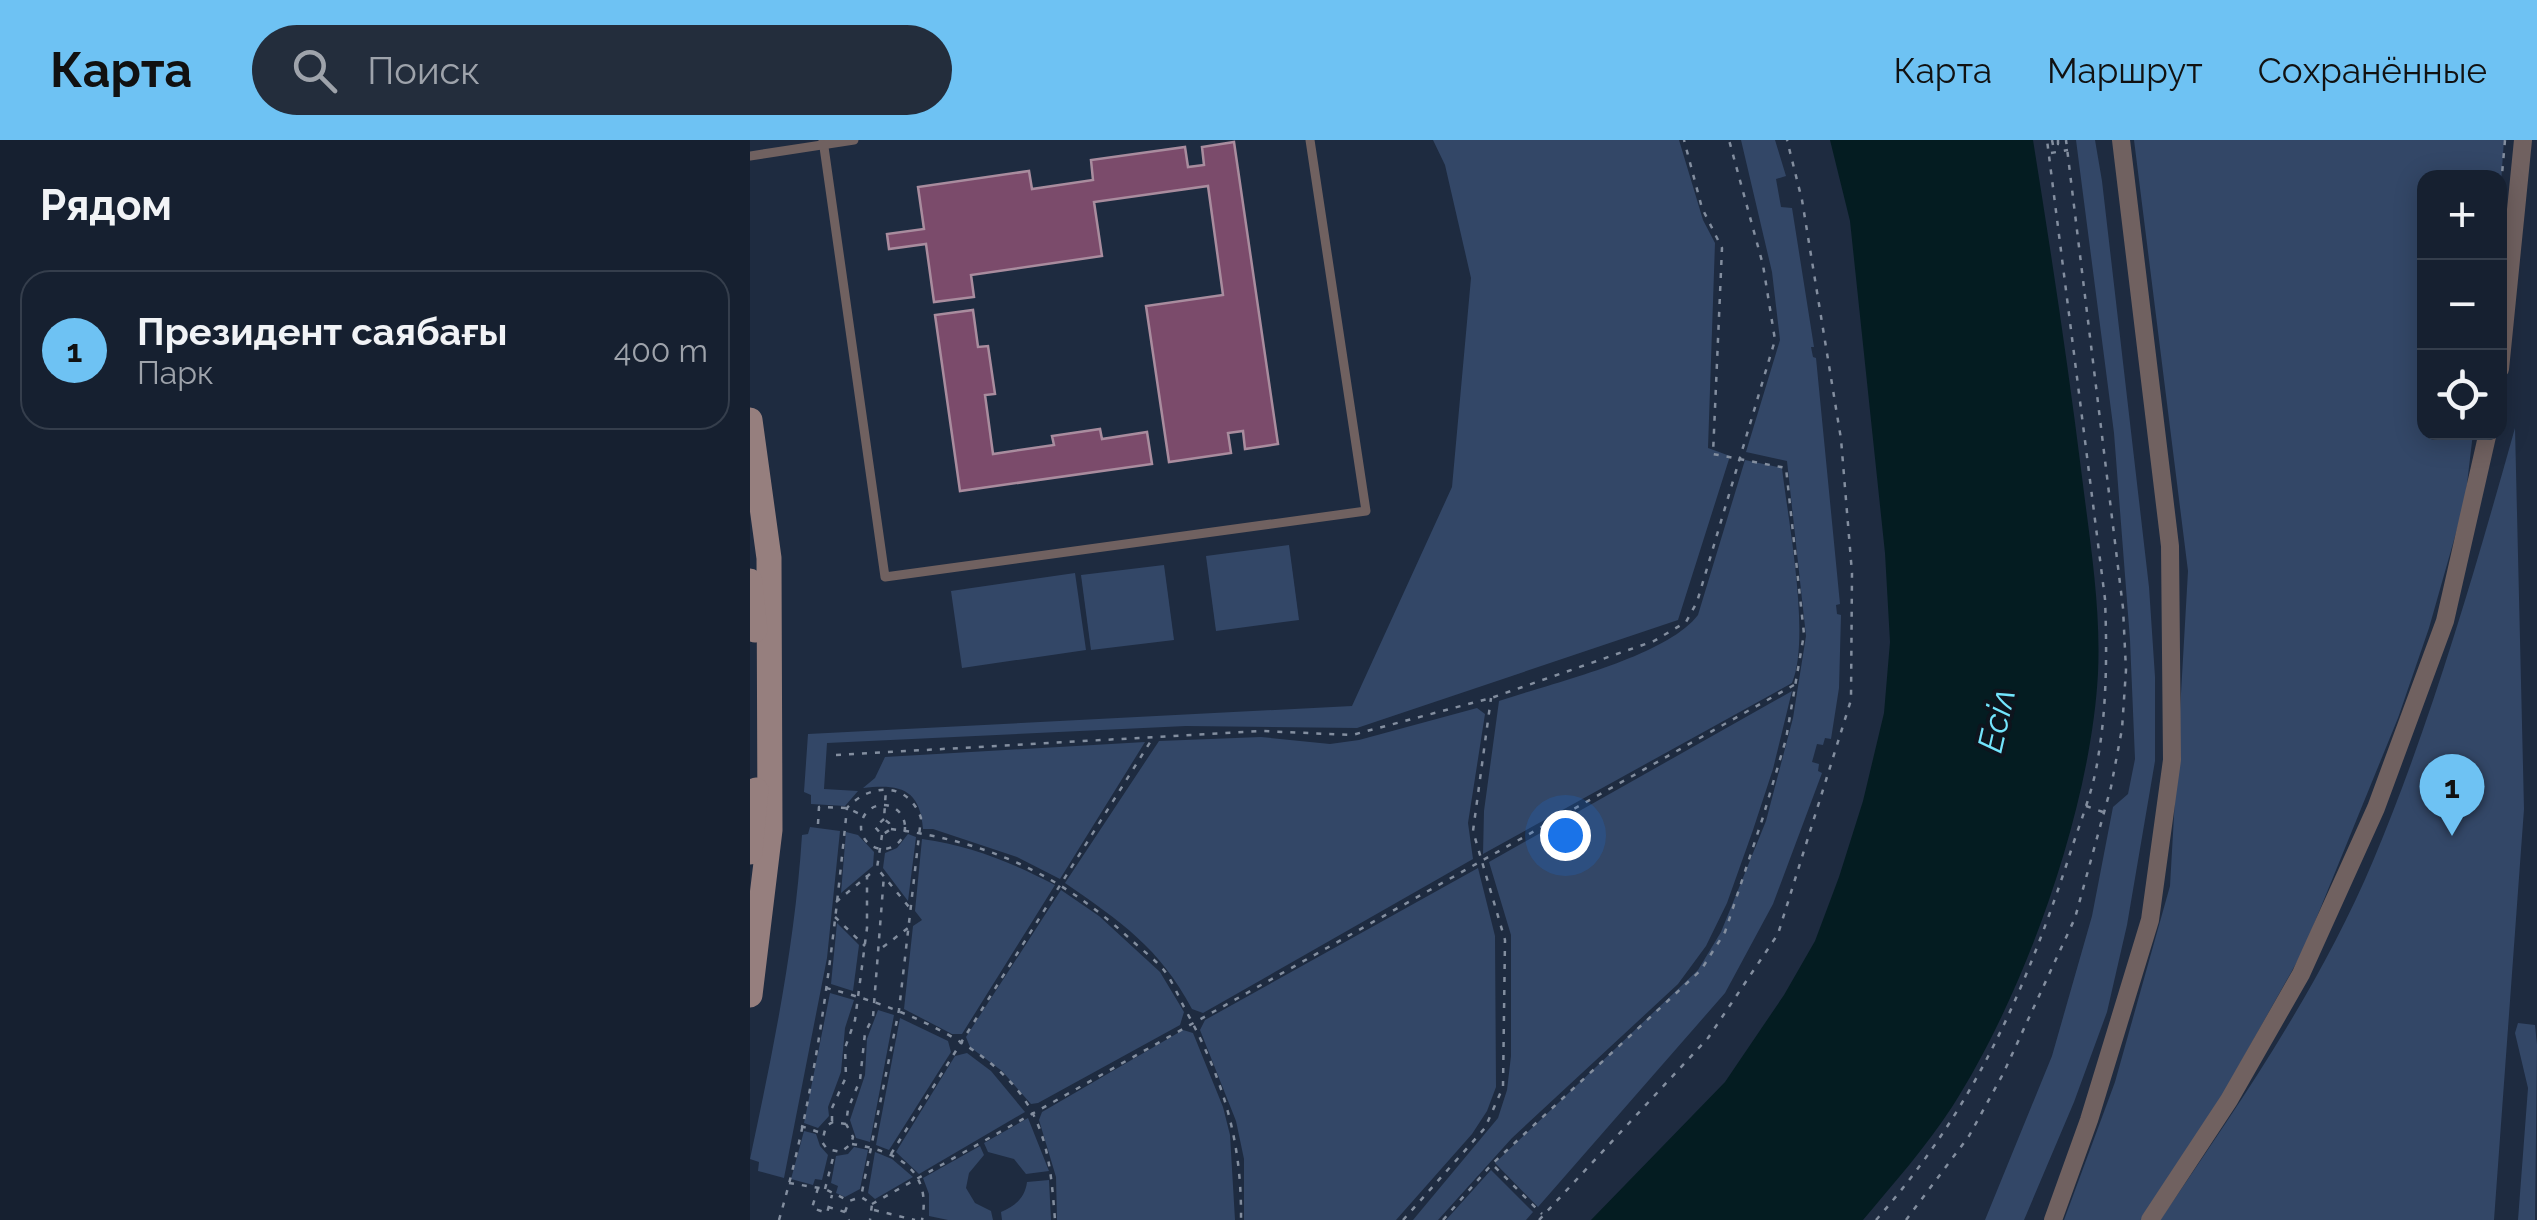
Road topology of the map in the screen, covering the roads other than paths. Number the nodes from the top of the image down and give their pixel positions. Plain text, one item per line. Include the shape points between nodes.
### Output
1 (854, 140) edge
2 (1310, 140) edge
3 (2121, 140) edge
4 (2522, 140) edge
5 (823, 142) edge
6 (750, 156) edge
7 (2502, 350) edge
8 (750, 420) edge
9 (2486, 440) edge
10 (750, 580) edge
11 (758, 794) edge
12 (750, 852) edge
13 (750, 995) edge
14 (2053, 1220) edge
15 (2150, 1220) edge

1 - 5 lane
2 - 5 lane via 1366,511 885,577
3 - 14 street via 2170,546 2172,760 2150,920
4 - 7 street
5 - 6 lane
8 - 11 street via 769,558
9 - 15 street via 2445,621 2376,808 2301,974
10 - 11 street
11 - 12 street
11 - 13 street via 770,830

